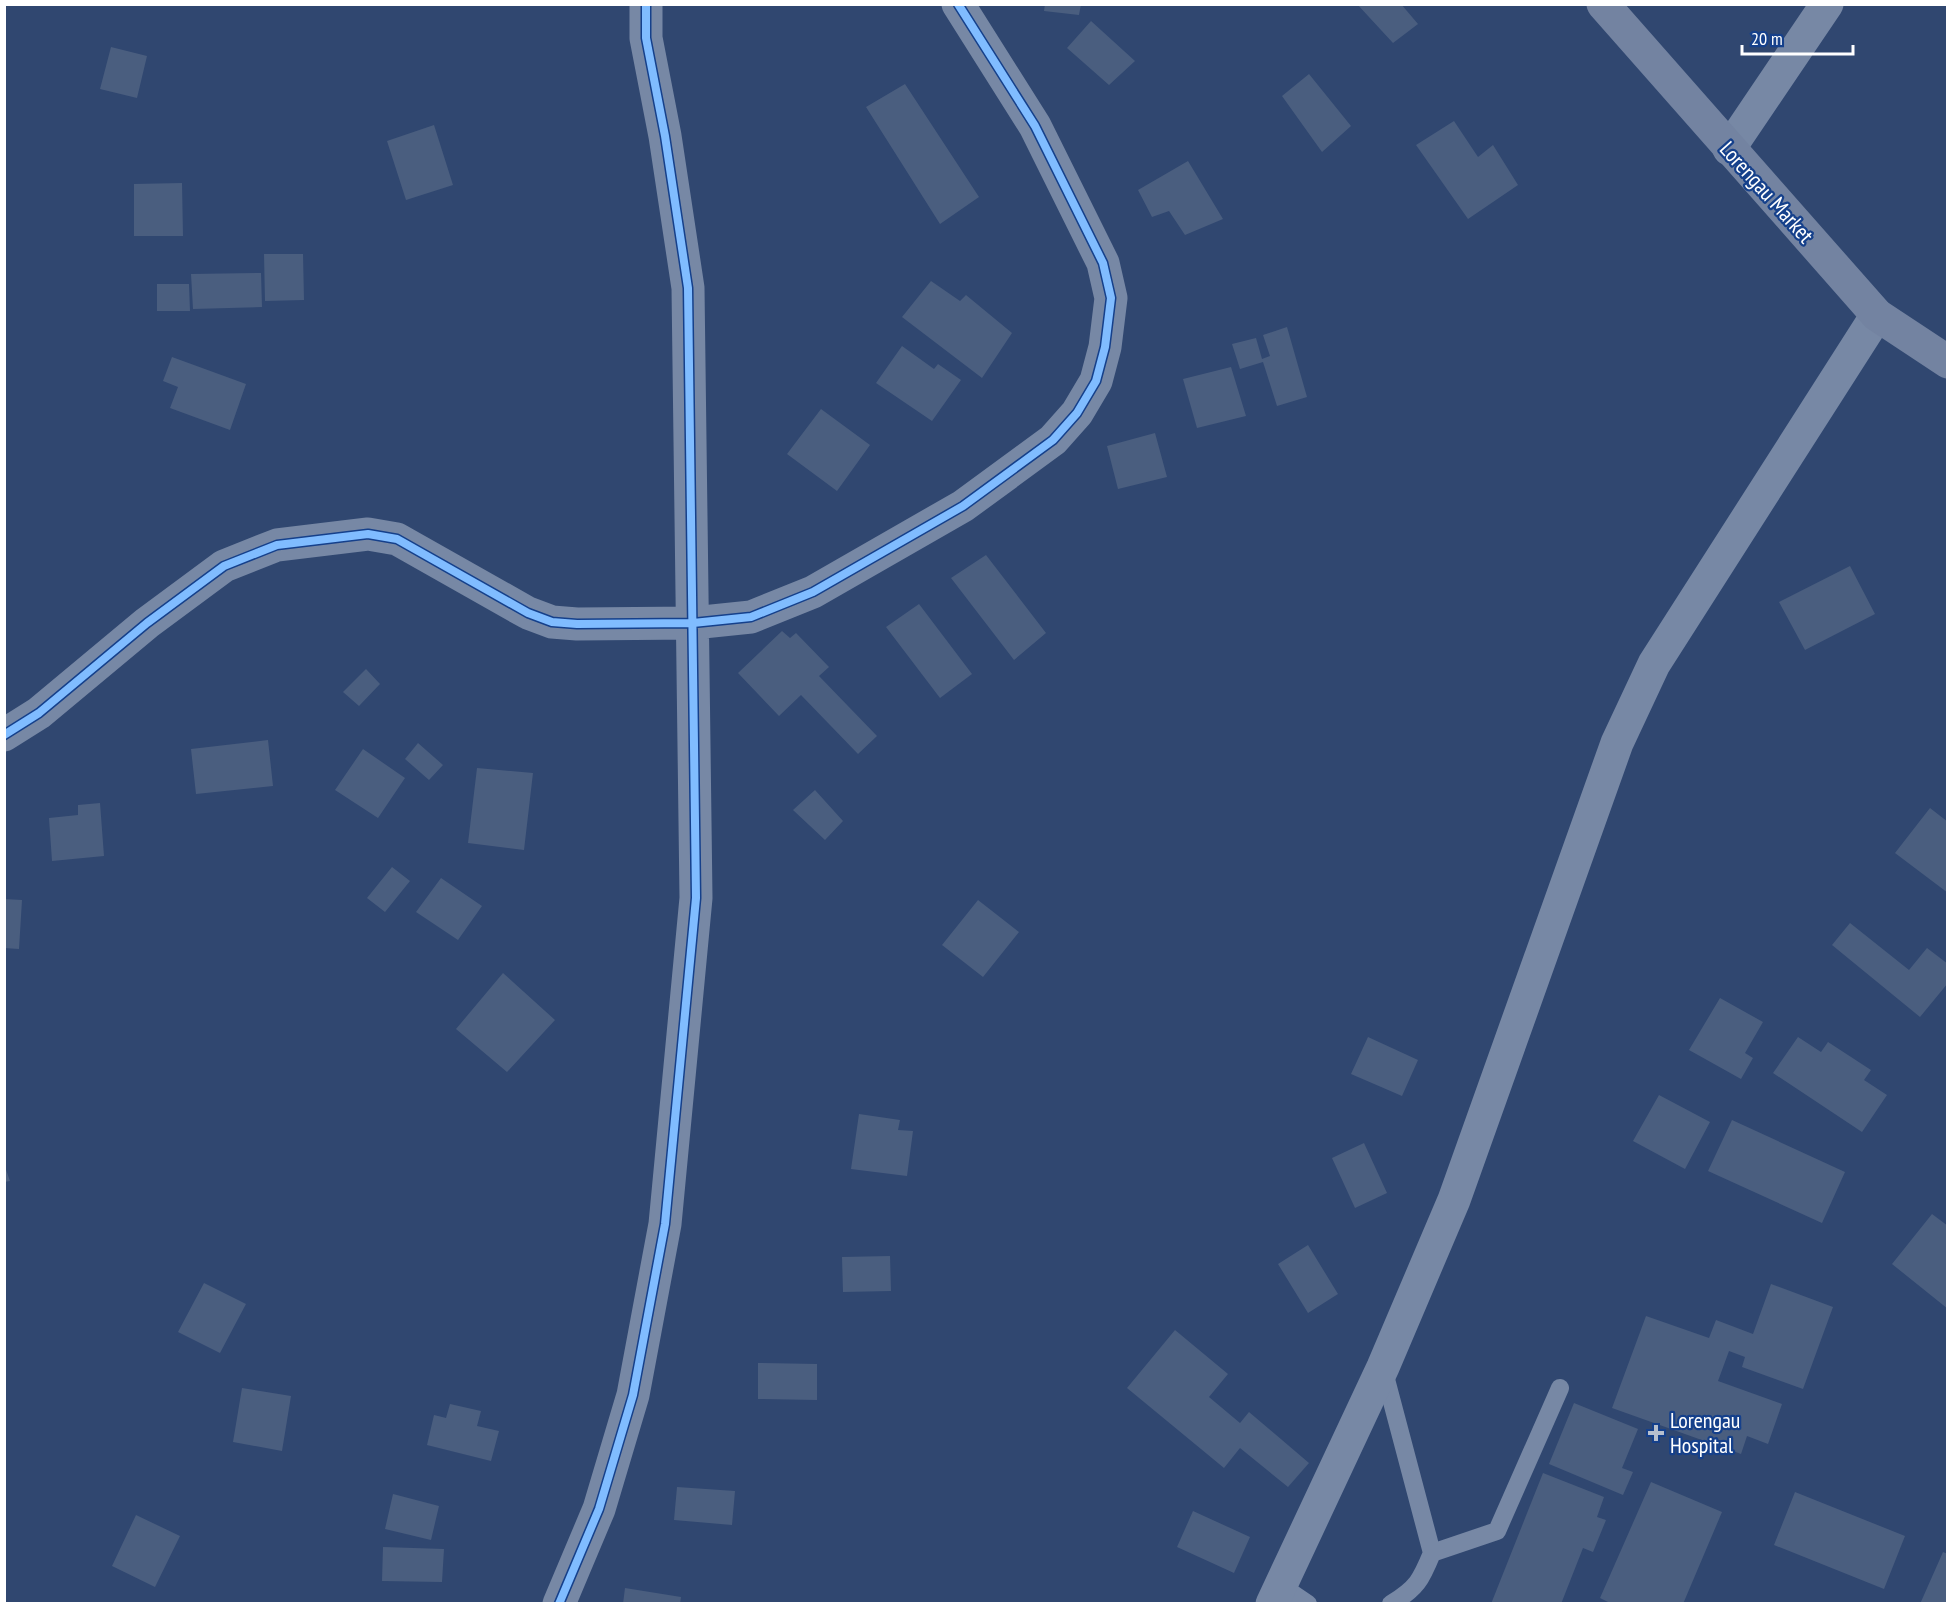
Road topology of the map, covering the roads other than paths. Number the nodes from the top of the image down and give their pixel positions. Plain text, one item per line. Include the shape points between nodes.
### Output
1 (646, 4) edge
2 (958, 4) edge
3 (1603, 4) edge
4 (1827, 4) edge
5 (1729, 149) junction
6 (1878, 315) junction
7 (1947, 362) edge
8 (693, 623) junction
9 (4, 735) edge
10 (1383, 1367) junction
11 (1560, 1388) dead end
12 (1432, 1553) junction
13 (1276, 1594) edge
14 (558, 1604) edge
15 (1308, 1604) edge
16 (1391, 1604) edge

1 - 8 street via 646,38 688,288
2 - 8 street via 1035,126 1103,263 1111,298 1106,347 1096,381 1077,413 1053,440 963,506 813,592 751,617
3 - 5 main road, Lorengau Market
4 - 5 street
5 - 6 main road, Lorengau Market
6 - 7 main road, Lorengau Market
6 - 10 street via 1654,664 1617,742 1454,1200
8 - 9 street via 552,622 528,613 397,539 368,534 277,545 224,566 147,623 39,713
8 - 14 street via 696,898 665,1224 633,1395 599,1509
10 - 12 lane
10 - 13 street
11 - 12 lane via 1497,1531
12 - 16 lane via 1421,1579
13 - 15 lane

